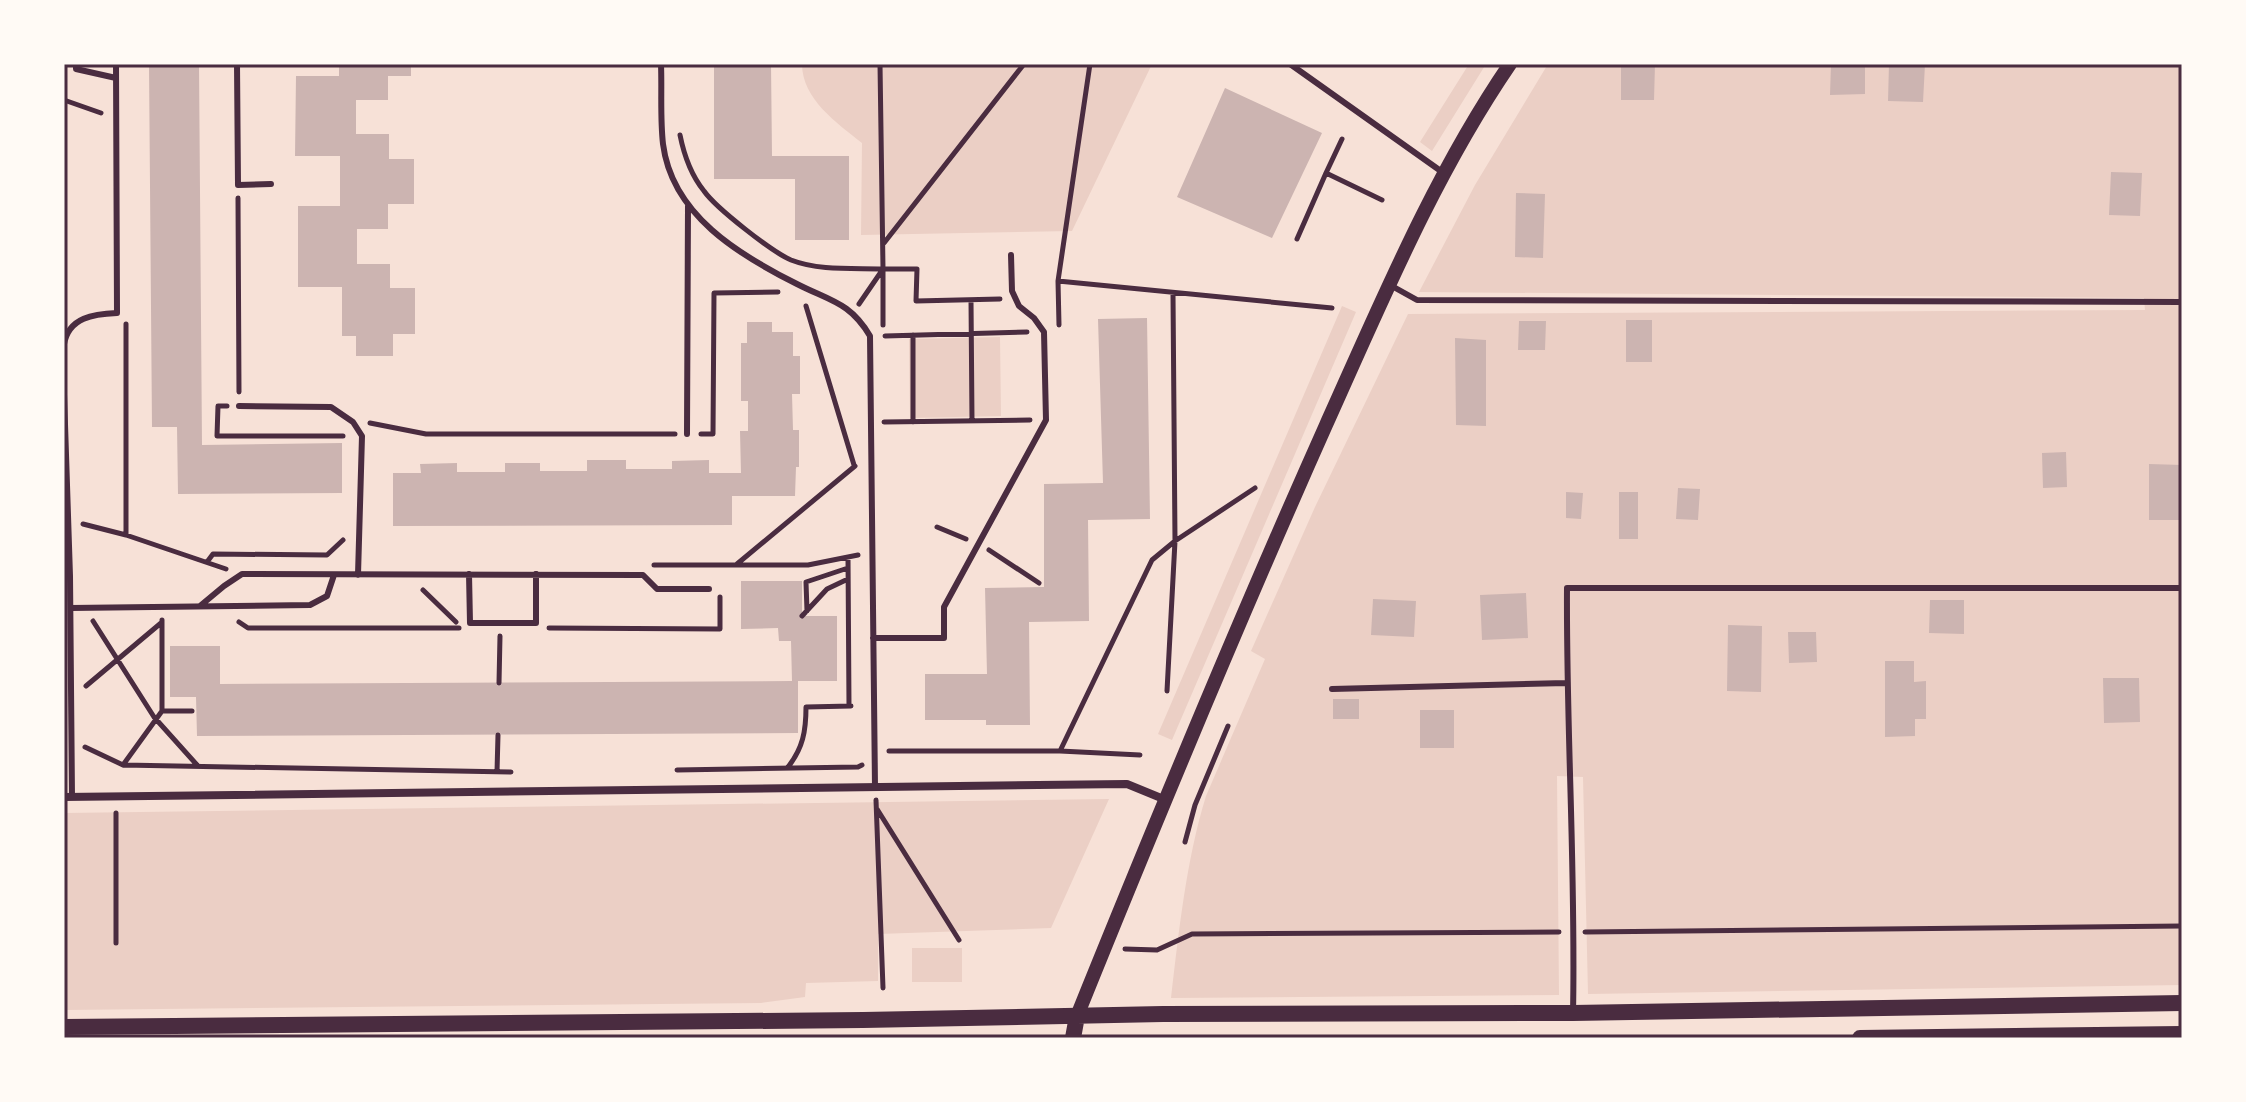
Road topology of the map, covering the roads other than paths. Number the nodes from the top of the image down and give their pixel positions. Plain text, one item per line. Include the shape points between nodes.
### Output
1 (76, 64) edge
2 (116, 64) edge
3 (237, 64) edge
4 (661, 64) edge
5 (1290, 64) edge
6 (1510, 64) edge
7 (116, 78) junction
8 (1445, 174) junction
9 (271, 184) dead end
10 (688, 206) junction
11 (1011, 255) dead end
12 (1389, 284) junction
13 (2182, 302) edge
14 (64, 344) edge
15 (64, 394) edge
16 (239, 406) road end
17 (687, 434) road end
18 (66, 499) edge
19 (469, 574) junction
20 (536, 574) junction
21 (334, 575) junction
22 (358, 575) junction
23 (2182, 588) edge
24 (709, 589) dead end
25 (200, 606) junction
26 (71, 608) junction
27 (873, 638) junction
28 (1566, 683) junction
29 (1332, 689) dead end
30 (875, 787) junction
31 (68, 797) edge
32 (1166, 800) junction
33 (2182, 1003) edge
34 (1573, 1013) junction
35 (1077, 1016) junction
36 (64, 1027) edge
37 (2182, 1034) edge
38 (1073, 1038) edge
39 (1860, 1038) edge

1 - 7 lane via 76,69
2 - 7 lane
3 - 9 lane via 238,185
4 - 10 lane via 663,145 673,180
5 - 8 lane
6 - 8 street
7 - 14 lane via 117,313 93,314 76,322
8 - 12 street
10 - 17 lane
10 - 27 lane via 741,254 839,302 870,336
11 - 27 lane via 1012,291 1044,332 1046,420 944,607 944,638
12 - 13 lane via 1417,300
12 - 32 street
15 - 18 lane
16 - 22 lane via 331,407 353,422 362,436
18 - 26 lane
19 - 20 lane
19 - 20 lane via 470,623 536,623
19 - 22 lane
20 - 24 lane via 643,575 657,589
21 - 22 lane
21 - 25 lane via 242,574
21 - 25 lane via 327,596 310,605
23 - 28 lane via 1567,588
25 - 26 lane
26 - 31 lane
27 - 30 lane
28 - 29 lane
28 - 34 lane via 1572,776
30 - 31 street
30 - 32 street via 1127,784
32 - 35 street
33 - 34 main road
34 - 35 main road
35 - 36 main road
35 - 38 main road
37 - 39 main road

